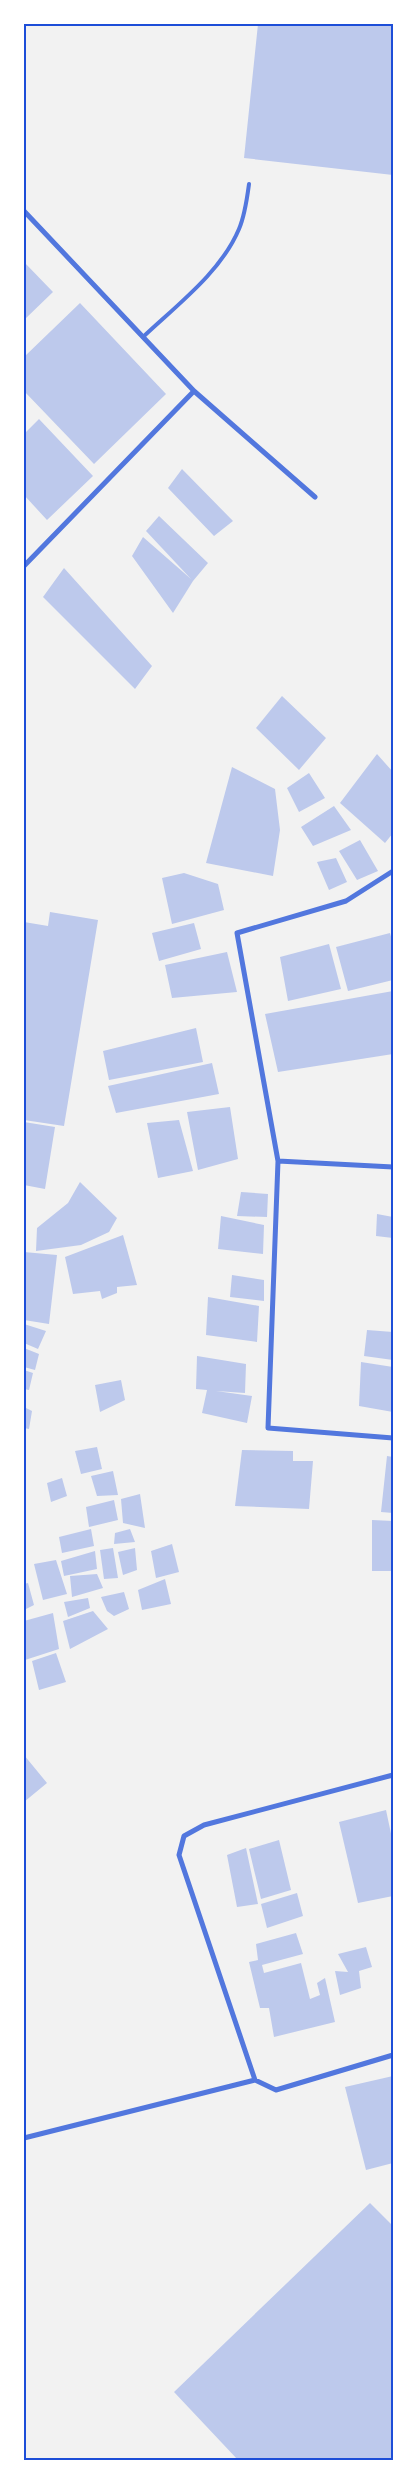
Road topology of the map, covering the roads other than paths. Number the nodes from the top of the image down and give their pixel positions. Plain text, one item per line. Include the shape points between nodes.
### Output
1 (250, 184) dead end
2 (24, 211) edge
3 (144, 337) junction
4 (194, 391) junction
5 (315, 498) dead end
6 (24, 566) edge
7 (393, 871) edge
8 (278, 1162) junction
9 (393, 1167) edge
10 (393, 1438) edge
11 (393, 1775) edge
12 (393, 2055) edge
13 (255, 2080) junction
14 (24, 2138) edge

1 - 3 lane via 239,229 223,256
2 - 3 street
3 - 4 street
4 - 5 street
4 - 6 street
7 - 8 street via 346,901 237,933
8 - 9 street
8 - 10 street via 268,1428
11 - 13 street via 204,1825 184,1836 180,1856
12 - 13 street via 276,2090
13 - 14 street

